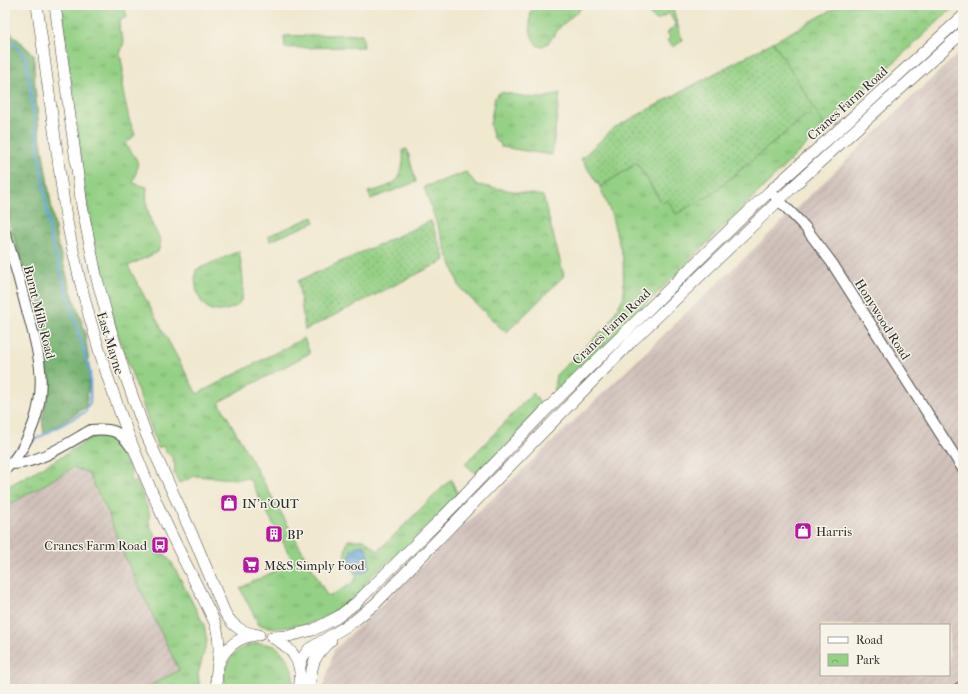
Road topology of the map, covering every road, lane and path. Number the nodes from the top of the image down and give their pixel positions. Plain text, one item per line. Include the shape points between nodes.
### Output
1 (37, 5) edge
2 (55, 5) edge
3 (963, 16) edge
4 (963, 32) edge
5 (770, 191) junction
6 (780, 200) junction
7 (5, 233) edge
8 (8, 467) edge
9 (141, 467) junction
10 (963, 469) edge
11 (353, 622) junction
12 (259, 635) junction
13 (272, 637) junction
14 (217, 669) junction
15 (300, 672) junction
16 (963, 686) edge
17 (217, 687) edge
18 (302, 688) edge
19 (958, 689) edge

1 - 9 main road, East Mayne via 64,204 86,309 107,379
2 - 12 main road, East Mayne via 82,206 96,275 125,375 146,434 225,613 237,628 246,633
3 - 5 main road, Cranes Farm Road
4 - 6 main road, Cranes Farm Road
5 - 6 street, Honywood Road
5 - 13 main road, Cranes Farm Road via 542,414 357,602 338,617 313,630
6 - 10 street, Honywood Road via 805,227 832,263
6 - 11 main road, Cranes Farm Road via 625,348 410,569 368,611
7 - 8 street, Burnt Mills Road via 34,334 40,370 37,413 23,447
8 - 9 street, Burnt Mills Road via 31,461 91,430 101,429 114,431 124,438
9 - 14 main road, East Mayne via 172,538 215,623 219,648
11 - 15 main road, Cranes Farm Road via 309,649 303,657
11 - 18 main road via 317,655
12 - 13 main road, East Mayne
12 - 14 main road via 243,638 233,645 224,654
13 - 15 main road via 285,644 294,656
14 - 17 main road, East Mayne
15 - 18 main road
16 - 19 street

